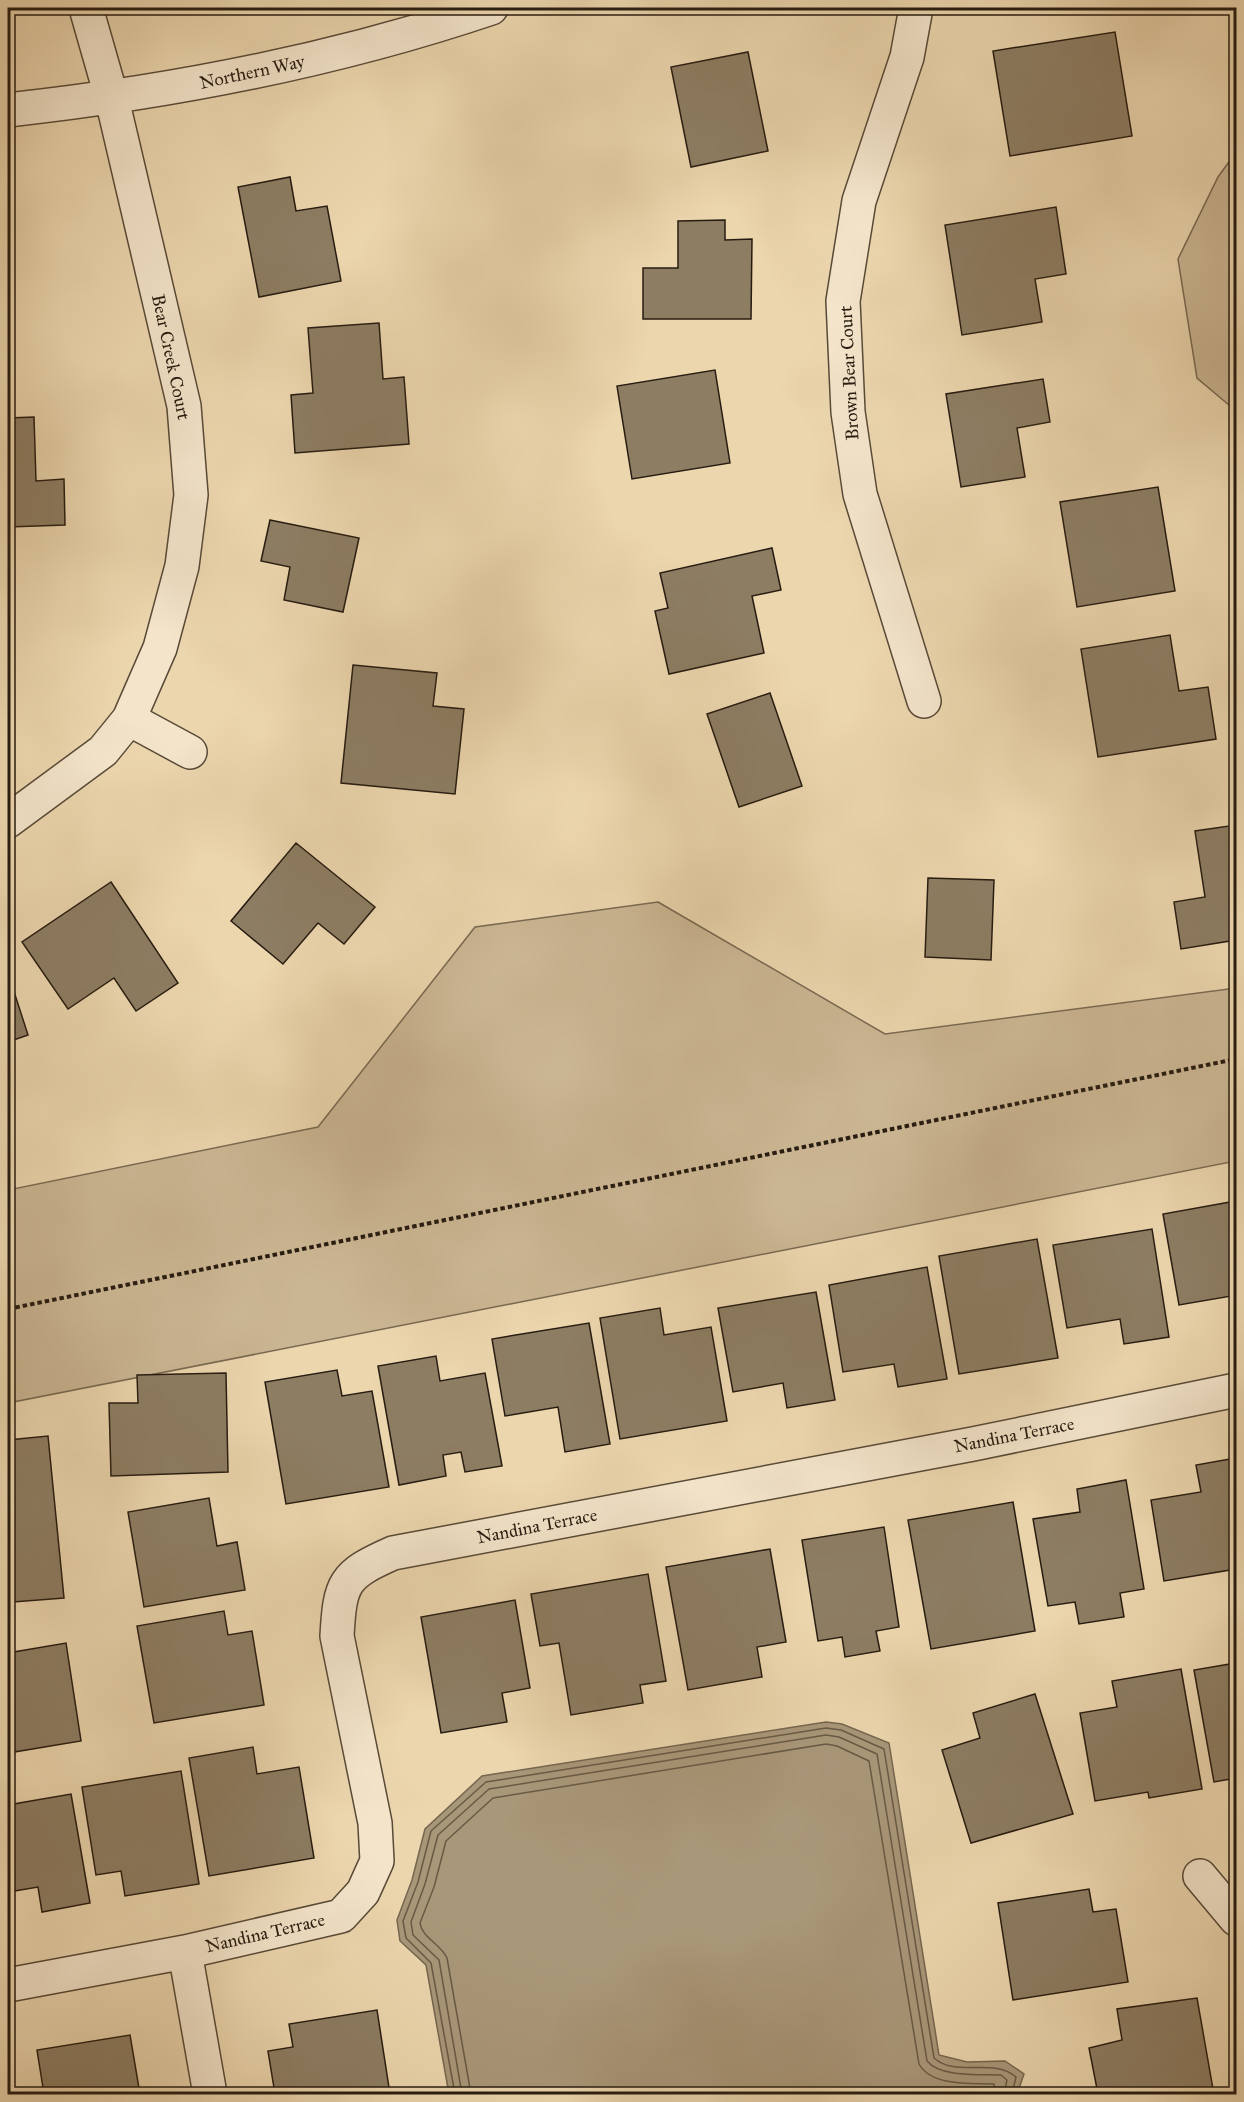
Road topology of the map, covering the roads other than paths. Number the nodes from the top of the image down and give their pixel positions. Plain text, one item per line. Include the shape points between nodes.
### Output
1 (86, 8) edge
2 (491, 8) edge
3 (916, 8) edge
4 (112, 99) junction
5 (8, 110) edge
6 (924, 701) dead end
7 (129, 719) junction
8 (190, 752) dead end
9 (8, 821) edge
10 (1236, 1390) edge
11 (1200, 1876) dead end
12 (1236, 1919) edge
13 (184, 1952) junction
14 (8, 1985) edge
15 (210, 2094) edge

1 - 4 street, Bear Creek Court
2 - 4 street, Northern Way via 342,51 228,78
3 - 6 street, Brown Bear Court via 907,57 859,201 843,301 848,412 860,494
4 - 5 street, Northern Way
4 - 7 street, Bear Creek Court via 184,406 191,495 182,566 160,648
7 - 8 street
7 - 9 street, Bear Creek Court via 103,751
10 - 13 street, Nandina Terrace via 393,1553 362,1567 344,1586 337,1636 375,1823 377,1861 363,1892 340,1916
11 - 12 street
13 - 14 street, Nandina Terrace
13 - 15 street, Nandina Terrace

